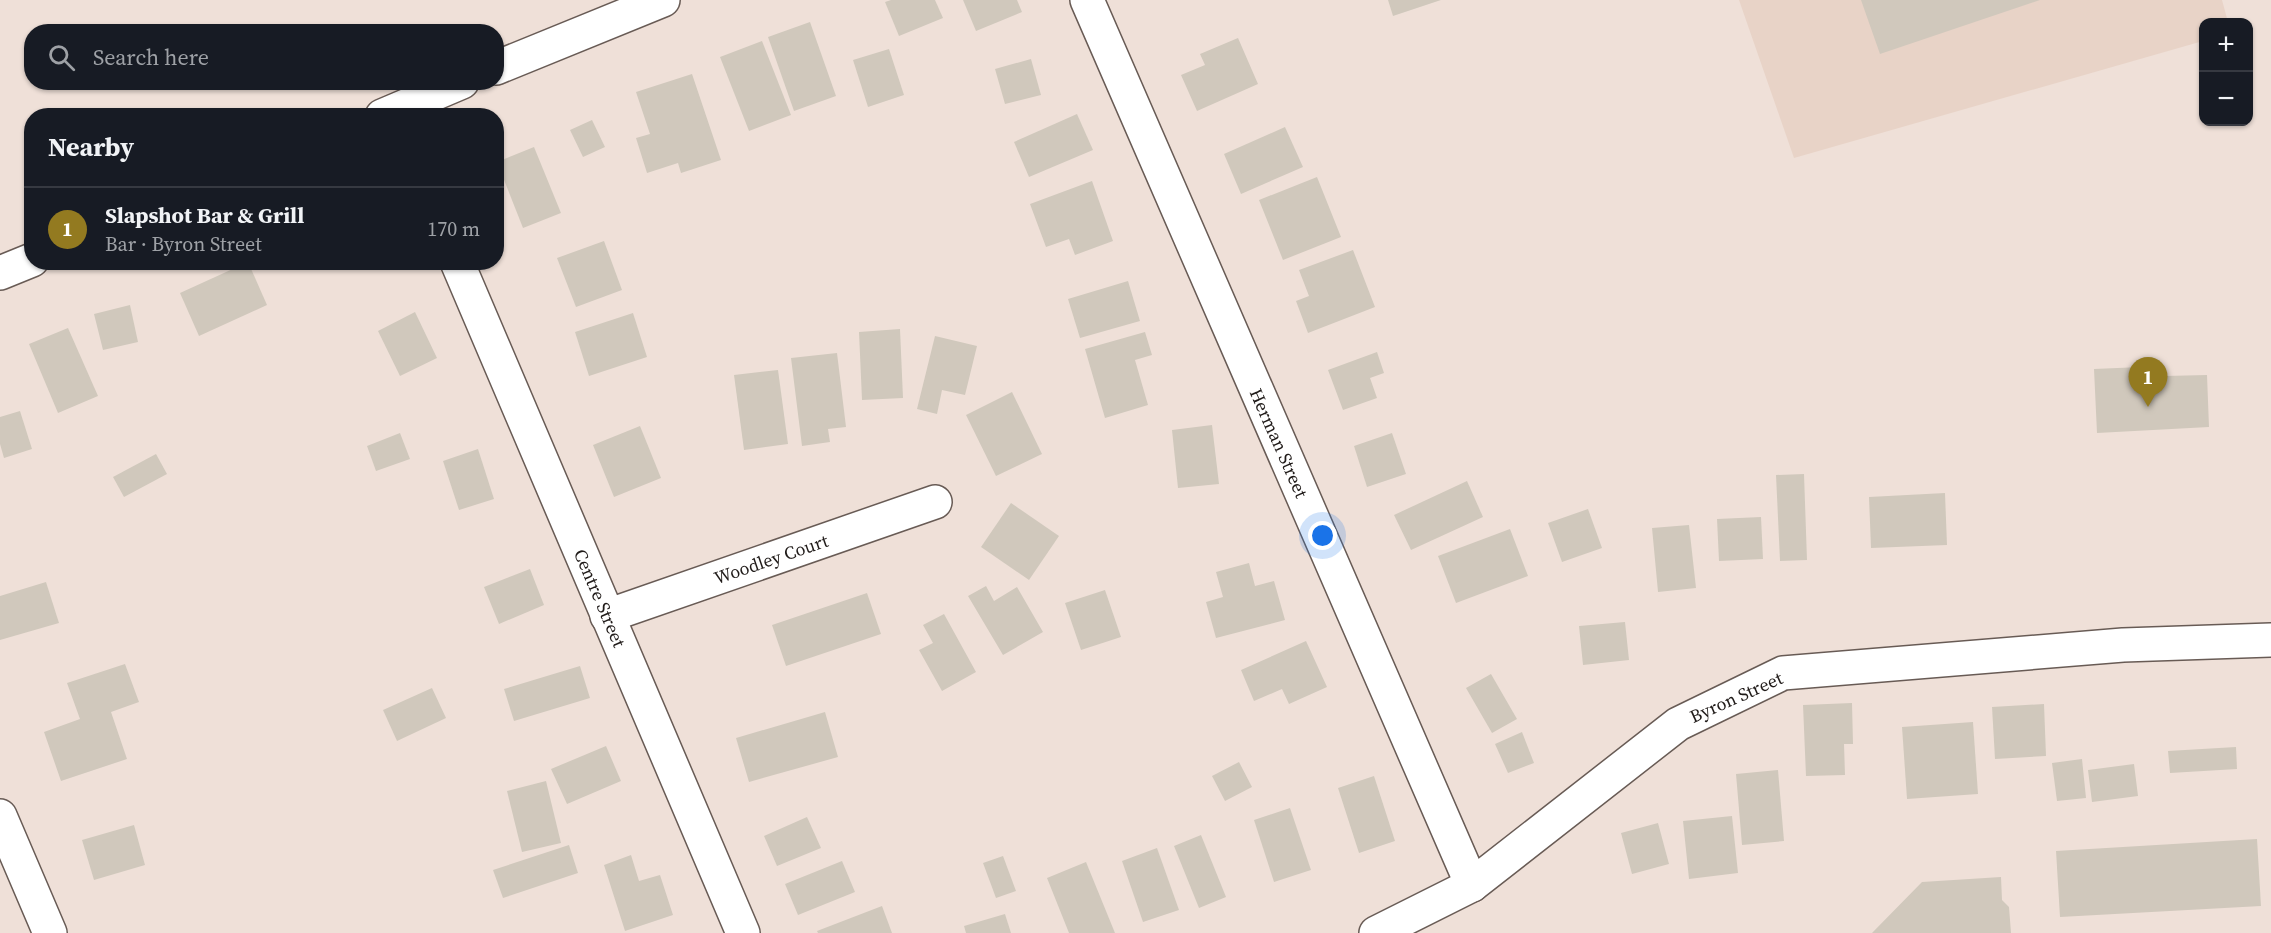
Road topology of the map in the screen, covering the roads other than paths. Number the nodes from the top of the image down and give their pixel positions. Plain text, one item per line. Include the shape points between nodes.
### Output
1 (663, 0) edge
2 (1087, 0) edge
3 (504, 65) edge
4 (444, 90) edge
5 (404, 108) edge
6 (24, 263) edge
7 (461, 270) edge
8 (0, 273) edge
9 (935, 501) dead end
10 (607, 616) junction
11 (2271, 640) edge
12 (0, 816) edge
13 (1472, 885) junction
14 (50, 933) edge
15 (743, 933) edge
16 (1376, 933) edge

1 - 3 street
2 - 13 street, Herman Street
4 - 5 street
6 - 8 street
7 - 10 street, Centre Street
9 - 10 street, Woodley Court
10 - 15 street, Centre Street
11 - 13 street, Byron Street via 2123,645 1783,673 1678,724
12 - 14 street
13 - 16 street, Byron Street

